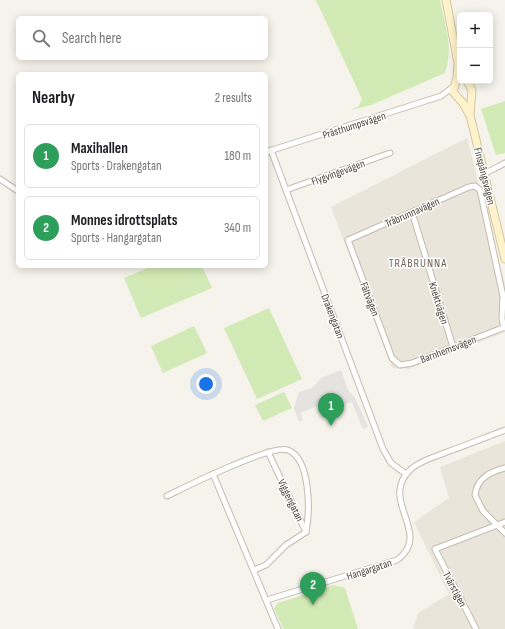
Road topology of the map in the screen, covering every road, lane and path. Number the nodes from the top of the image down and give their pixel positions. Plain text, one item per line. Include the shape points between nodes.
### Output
1 (446, 0) edge
2 (457, 56) edge
3 (456, 83) edge
4 (470, 84) edge
5 (470, 95) junction
6 (442, 96) junction
7 (458, 97) junction
8 (470, 115) junction
9 (268, 151) edge
10 (390, 153) dead end
11 (505, 163) edge
12 (484, 174) junction
13 (0, 180) edge
14 (16, 190) edge
15 (286, 190) junction
16 (412, 212) junction
17 (348, 240) joint
18 (505, 259) edge
19 (504, 328) edge
20 (453, 348) junction
21 (392, 358) joint
22 (505, 430) edge
23 (268, 452) junction
24 (505, 468) edge
25 (214, 474) junction
26 (406, 474) junction
27 (167, 496) dead end
28 (505, 522) edge
29 (496, 525) junction
30 (306, 532) junction
31 (505, 533) edge
32 (254, 570) junction
33 (267, 600) junction
34 (278, 629) edge
35 (476, 629) edge

1 - 2 main road, Finspångsvägen
3 - 6 street, Prästhumpsvägen
3 - 7 main road, Finspångsvägen
4 - 5 main road, Finspångsvägen via 472,87
5 - 7 main road via 465,99
5 - 8 main road, Finspångsvägen
6 - 7 street, Prästhumpsvägen
6 - 9 street, Prästhumpsvägen
7 - 8 main road, Finspångsvägen
8 - 12 main road, Finspångsvägen
9 - 15 street, Drakengatan
10 - 15 street, Flygvingevägen
11 - 12 street
12 - 18 main road, Finspångsvägen
13 - 14 street
15 - 26 street, Drakengatan via 383,449 391,463
16 - 17 street, Tråbrunnavägen
16 - 19 street, Tråbrunnavägen via 469,187 476,186 480,190 503,296
16 - 20 street, Knektvägen
17 - 21 street, Fältvägen
19 - 20 street, Barnhemsvägen
20 - 21 street, Barnhemsvägen via 400,365
22 - 26 street via 422,462
23 - 25 street
23 - 30 street, Viggengatan
23 - 30 street via 276,449 289,450 304,470 308,487
24 - 29 street via 484,477 476,489 479,505
25 - 27 street
25 - 32 street
26 - 33 street, Hangargatan via 400,488 399,499 411,535 410,544 403,556 390,563
28 - 29 street
29 - 31 street
29 - 35 street, Tvärstigen via 435,549
30 - 32 street, Viggengatan via 286,545 266,565
32 - 33 street
33 - 34 street

